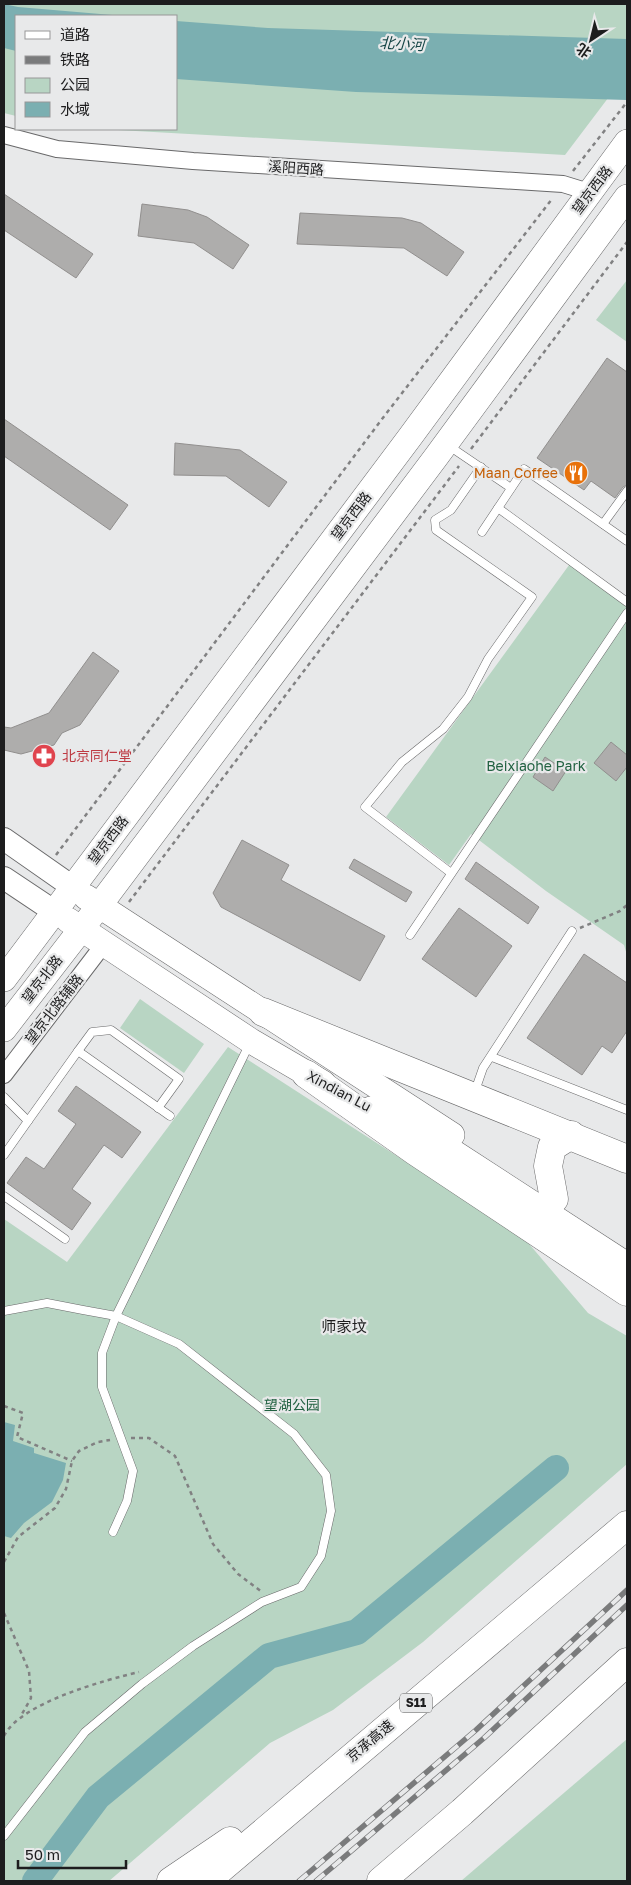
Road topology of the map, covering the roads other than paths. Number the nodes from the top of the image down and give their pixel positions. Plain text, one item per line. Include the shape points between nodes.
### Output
1 (4, 135) edge
2 (627, 142) edge
3 (589, 192) junction
4 (627, 197) edge
5 (456, 450) junction
6 (481, 467) junction
7 (511, 488) junction
8 (627, 491) edge
9 (498, 508) junction
10 (603, 524) junction
11 (482, 532) dead end
12 (627, 541) edge
13 (627, 602) edge
14 (627, 613) edge
15 (4, 839) edge
16 (451, 873) junction
17 (4, 878) edge
18 (78, 881) junction
19 (112, 900) junction
20 (55, 912) junction
21 (81, 929) junction
22 (572, 932) road end
23 (410, 935) dead end
24 (104, 944) junction
25 (4, 979) edge
26 (263, 1012) junction
27 (4, 1029) edge
28 (251, 1040) junction
29 (78, 1051) junction
30 (492, 1056) junction
31 (306, 1074) junction
32 (4, 1075) edge
33 (4, 1097) edge
34 (473, 1098) junction
35 (158, 1108) junction
36 (627, 1110) edge
37 (170, 1116) dead end
38 (28, 1122) junction
39 (571, 1135) junction
40 (4, 1155) edge
41 (627, 1159) edge
42 (4, 1196) edge
43 (554, 1199) junction
44 (65, 1239) dead end
45 (627, 1248) edge
46 (627, 1265) edge
47 (627, 1292) edge
48 (4, 1311) edge
49 (116, 1316) junction
50 (627, 1525) edge
51 (113, 1532) dead end
52 (627, 1662) edge
53 (354, 1754) junction
54 (462, 1812) junction
55 (4, 1836) edge
56 (171, 1881) edge
57 (206, 1881) edge
58 (381, 1881) edge
59 (390, 1881) edge

1 - 3 street, 溪阳西路 via 77,151 563,184
2 - 3 main road, 望京西路
3 - 18 main road, 望京西路
4 - 5 main road
5 - 6 lane
5 - 19 main road
6 - 7 lane
6 - 16 lane via 450,510 435,520 436,530 532,597 488,659 468,697 443,729 402,762 365,807
7 - 9 lane
7 - 10 lane via 524,469
8 - 10 lane
9 - 11 lane
9 - 13 lane
10 - 12 lane
14 - 16 lane
15 - 18 street
16 - 23 lane
17 - 20 street
18 - 19 main road, Xindian Lu
18 - 20 main road
19 - 21 main road
19 - 26 main road, Xindian Lu
20 - 21 main road, Xindian Lu
20 - 25 main road
21 - 24 main road, Xindian Lu
21 - 27 main road, 望京北路
22 - 30 lane
24 - 28 main road, Xindian Lu
24 - 32 street, 望京北路辅路
26 - 34 highway
26 - 43 main road, Xindian Lu
28 - 31 main road, Xindian Lu
28 - 49 lane
29 - 35 lane
29 - 35 lane via 92,1032 111,1030 179,1079
29 - 38 lane
30 - 34 lane via 483,1068
30 - 36 lane
31 - 46 main road, Xindian Lu via 453,1152
31 - 47 highway
33 - 38 lane
34 - 39 highway
35 - 37 lane
38 - 40 lane
39 - 41 highway
39 - 43 highway via 552,1147 548,1166
42 - 44 lane
43 - 45 main road, Xindian Lu
48 - 49 lane via 47,1303
49 - 51 lane via 102,1353 102,1387 133,1471 127,1501
49 - 55 lane via 179,1344 294,1434 326,1475 331,1511 321,1556 301,1588 262,1602 165,1666 85,1732
50 - 53 highway, 京承高速 / S11
52 - 54 highway
53 - 56 highway
53 - 57 highway, 京承高速 / S11
54 - 58 highway
54 - 59 highway

